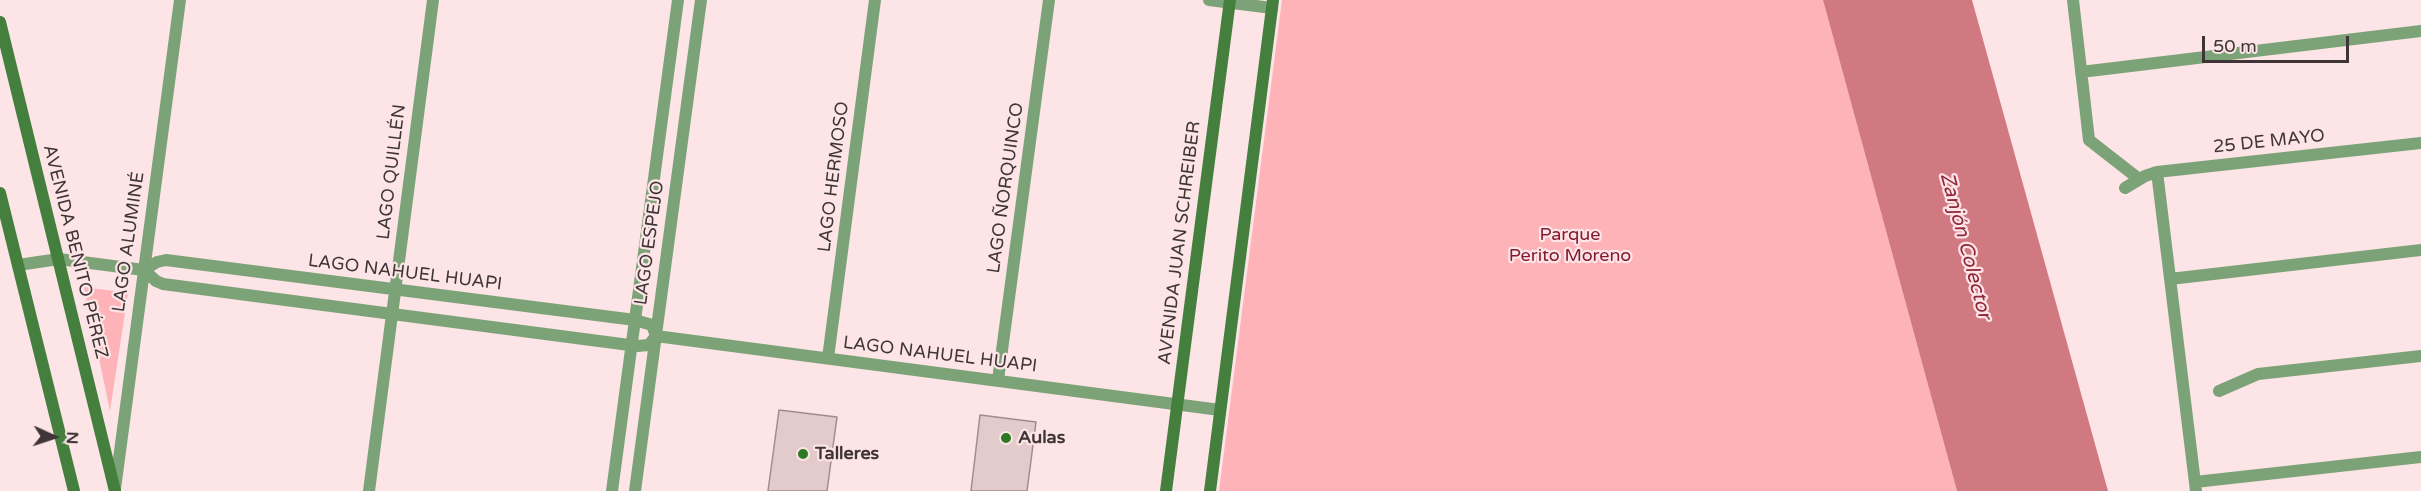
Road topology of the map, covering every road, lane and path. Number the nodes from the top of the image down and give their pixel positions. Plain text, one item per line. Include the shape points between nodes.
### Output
1 (180, 0) edge
2 (433, 0) edge
3 (678, 0) edge
4 (701, 0) edge
5 (875, 0) edge
6 (1049, 0) edge
7 (1209, 0) edge
8 (2073, 0) edge
9 (1230, 1) edge
10 (1273, 4) edge
11 (0, 22) edge
12 (2421, 31) edge
13 (2081, 72) junction
14 (2421, 143) edge
15 (2157, 172) junction
16 (2139, 179) junction
17 (2125, 188) dead end
18 (0, 193) edge
19 (5, 232) edge
20 (2421, 250) edge
21 (58, 259) junction
22 (18, 265) junction
23 (144, 270) junction
24 (2170, 279) junction
25 (395, 290) junction
26 (392, 314) junction
27 (635, 320) junction
28 (656, 336) junction
29 (631, 345) junction
30 (2421, 356) edge
31 (828, 358) junction
32 (998, 380) junction
33 (2219, 391) dead end
34 (1177, 404) junction
35 (1220, 410) junction
36 (2421, 457) edge
37 (2196, 486) edge
38 (115, 490) edge
39 (74, 491) edge
40 (369, 491) edge
41 (612, 491) edge
42 (635, 491) edge
43 (1166, 491) edge
44 (1210, 491) edge

1 - 23 street, LAGO ALUMINÉ
2 - 25 street, LAGO QUILLÉN
3 - 27 street, LAGO ESPEJO
4 - 28 street, LAGO ESPEJO
5 - 31 street, LAGO HERMOSO
6 - 32 street, LAGO ÑORQUINCO
7 - 9 street
8 - 13 street
9 - 10 street
9 - 34 main road, AVENIDA JUAN SCHREIBER
10 - 35 main road
11 - 21 main road, AVENIDA BENITO PÉREZ
12 - 13 street
13 - 16 street via 2089,140
14 - 15 street, 25 DE MAYO
15 - 16 street, 25 DE MAYO
15 - 24 street
16 - 17 street, 25 DE MAYO
18 - 19 main road
19 - 22 main road
20 - 24 street
21 - 22 street, LAGO NAHUEL HUAPI
21 - 23 street, LAGO NAHUEL HUAPI
21 - 38 main road, AVENIDA BENITO PÉREZ
22 - 39 main road
23 - 25 street, LAGO NAHUEL HUAPI via 166,260
23 - 26 street, LAGO NAHUEL HUAPI via 163,284
23 - 38 street, LAGO ALUMINÉ
24 - 37 street
25 - 26 street, LAGO QUILLÉN
25 - 27 street, LAGO NAHUEL HUAPI
26 - 29 street, LAGO NAHUEL HUAPI
26 - 40 street, LAGO QUILLÉN
27 - 28 street via 652,325
27 - 29 street, LAGO ESPEJO
28 - 29 street, LAGO NAHUEL HUAPI via 649,345
28 - 31 street, LAGO NAHUEL HUAPI
28 - 42 street, LAGO ESPEJO
29 - 41 street, LAGO ESPEJO
30 - 33 street via 2258,374
31 - 32 street, LAGO NAHUEL HUAPI
32 - 34 street, LAGO NAHUEL HUAPI
34 - 35 street, LAGO NAHUEL HUAPI
34 - 43 main road, AVENIDA JUAN SCHREIBER
35 - 44 main road
36 - 37 street

